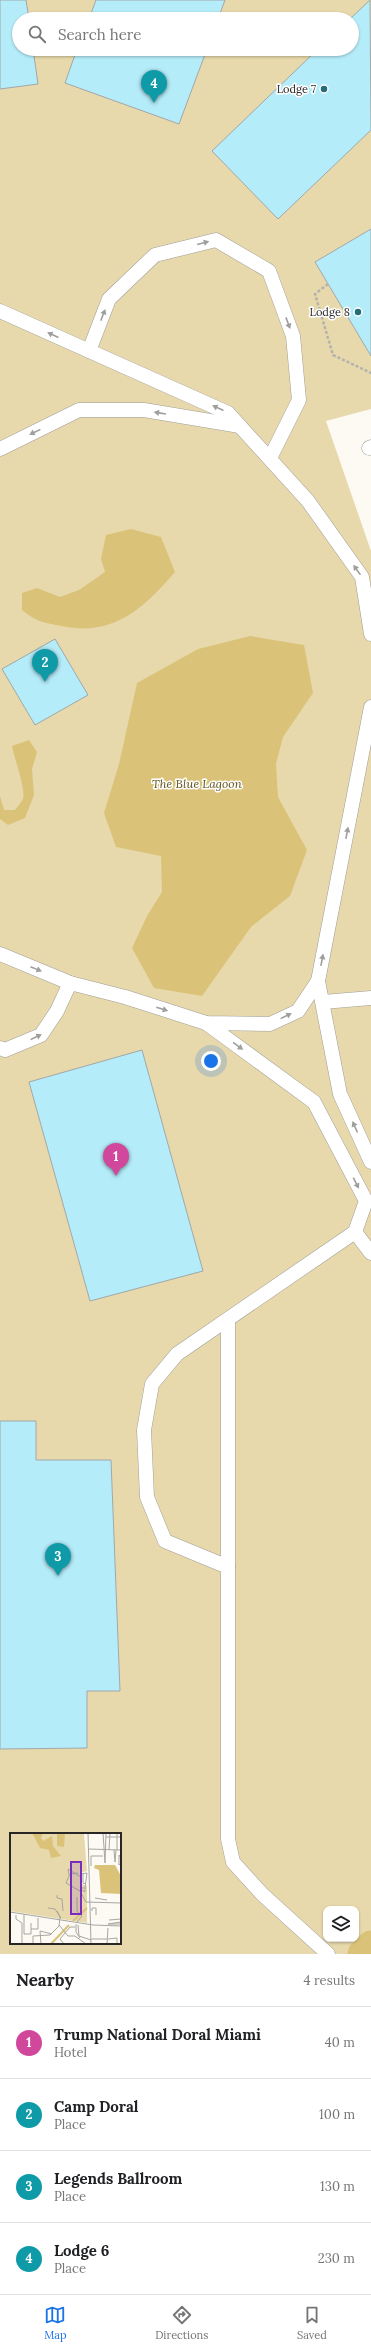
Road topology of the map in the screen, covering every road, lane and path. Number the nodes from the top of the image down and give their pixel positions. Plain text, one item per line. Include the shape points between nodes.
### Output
1 (328, 284) dead end
2 (0, 311) edge
3 (89, 351) junction
4 (371, 373) edge
5 (240, 426) junction
6 (0, 449) edge
7 (270, 458) junction
8 (371, 634) edge
9 (371, 707) edge
10 (0, 954) edge
11 (318, 981) junction
12 (70, 983) junction
13 (371, 998) edge
14 (322, 1002) junction
15 (206, 1023) junction
16 (0, 1048) edge
17 (371, 1162) edge
18 (355, 1232) junction
19 (371, 1253) edge
20 (228, 1320) junction
21 (228, 1567) junction
22 (326, 1952) edge

1 - 4 path via 315,294 333,355
3 -> 2 lane
5 -> 3 lane via 228,412
3 -> 7 lane via 109,299 155,256 216,240 269,271 293,336 299,400
5 -> 6 lane via 144,410 79,410
5 - 7 lane
8 -> 7 lane via 362,578 308,501
11 -> 9 lane
10 -> 12 lane
11 - 14 lane
15 -> 11 lane via 270,1024 298,1010
12 -> 15 lane via 125,997
16 -> 12 lane via 5,1050 41,1035
13 - 14 lane
17 -> 14 lane via 340,1094
15 -> 18 lane via 314,1102 366,1201
18 - 19 lane
18 - 20 lane
20 - 21 lane
20 - 21 lane via 177,1354 152,1384 144,1430 147,1497 165,1541
21 - 22 lane via 228,1840 232,1862 262,1894

